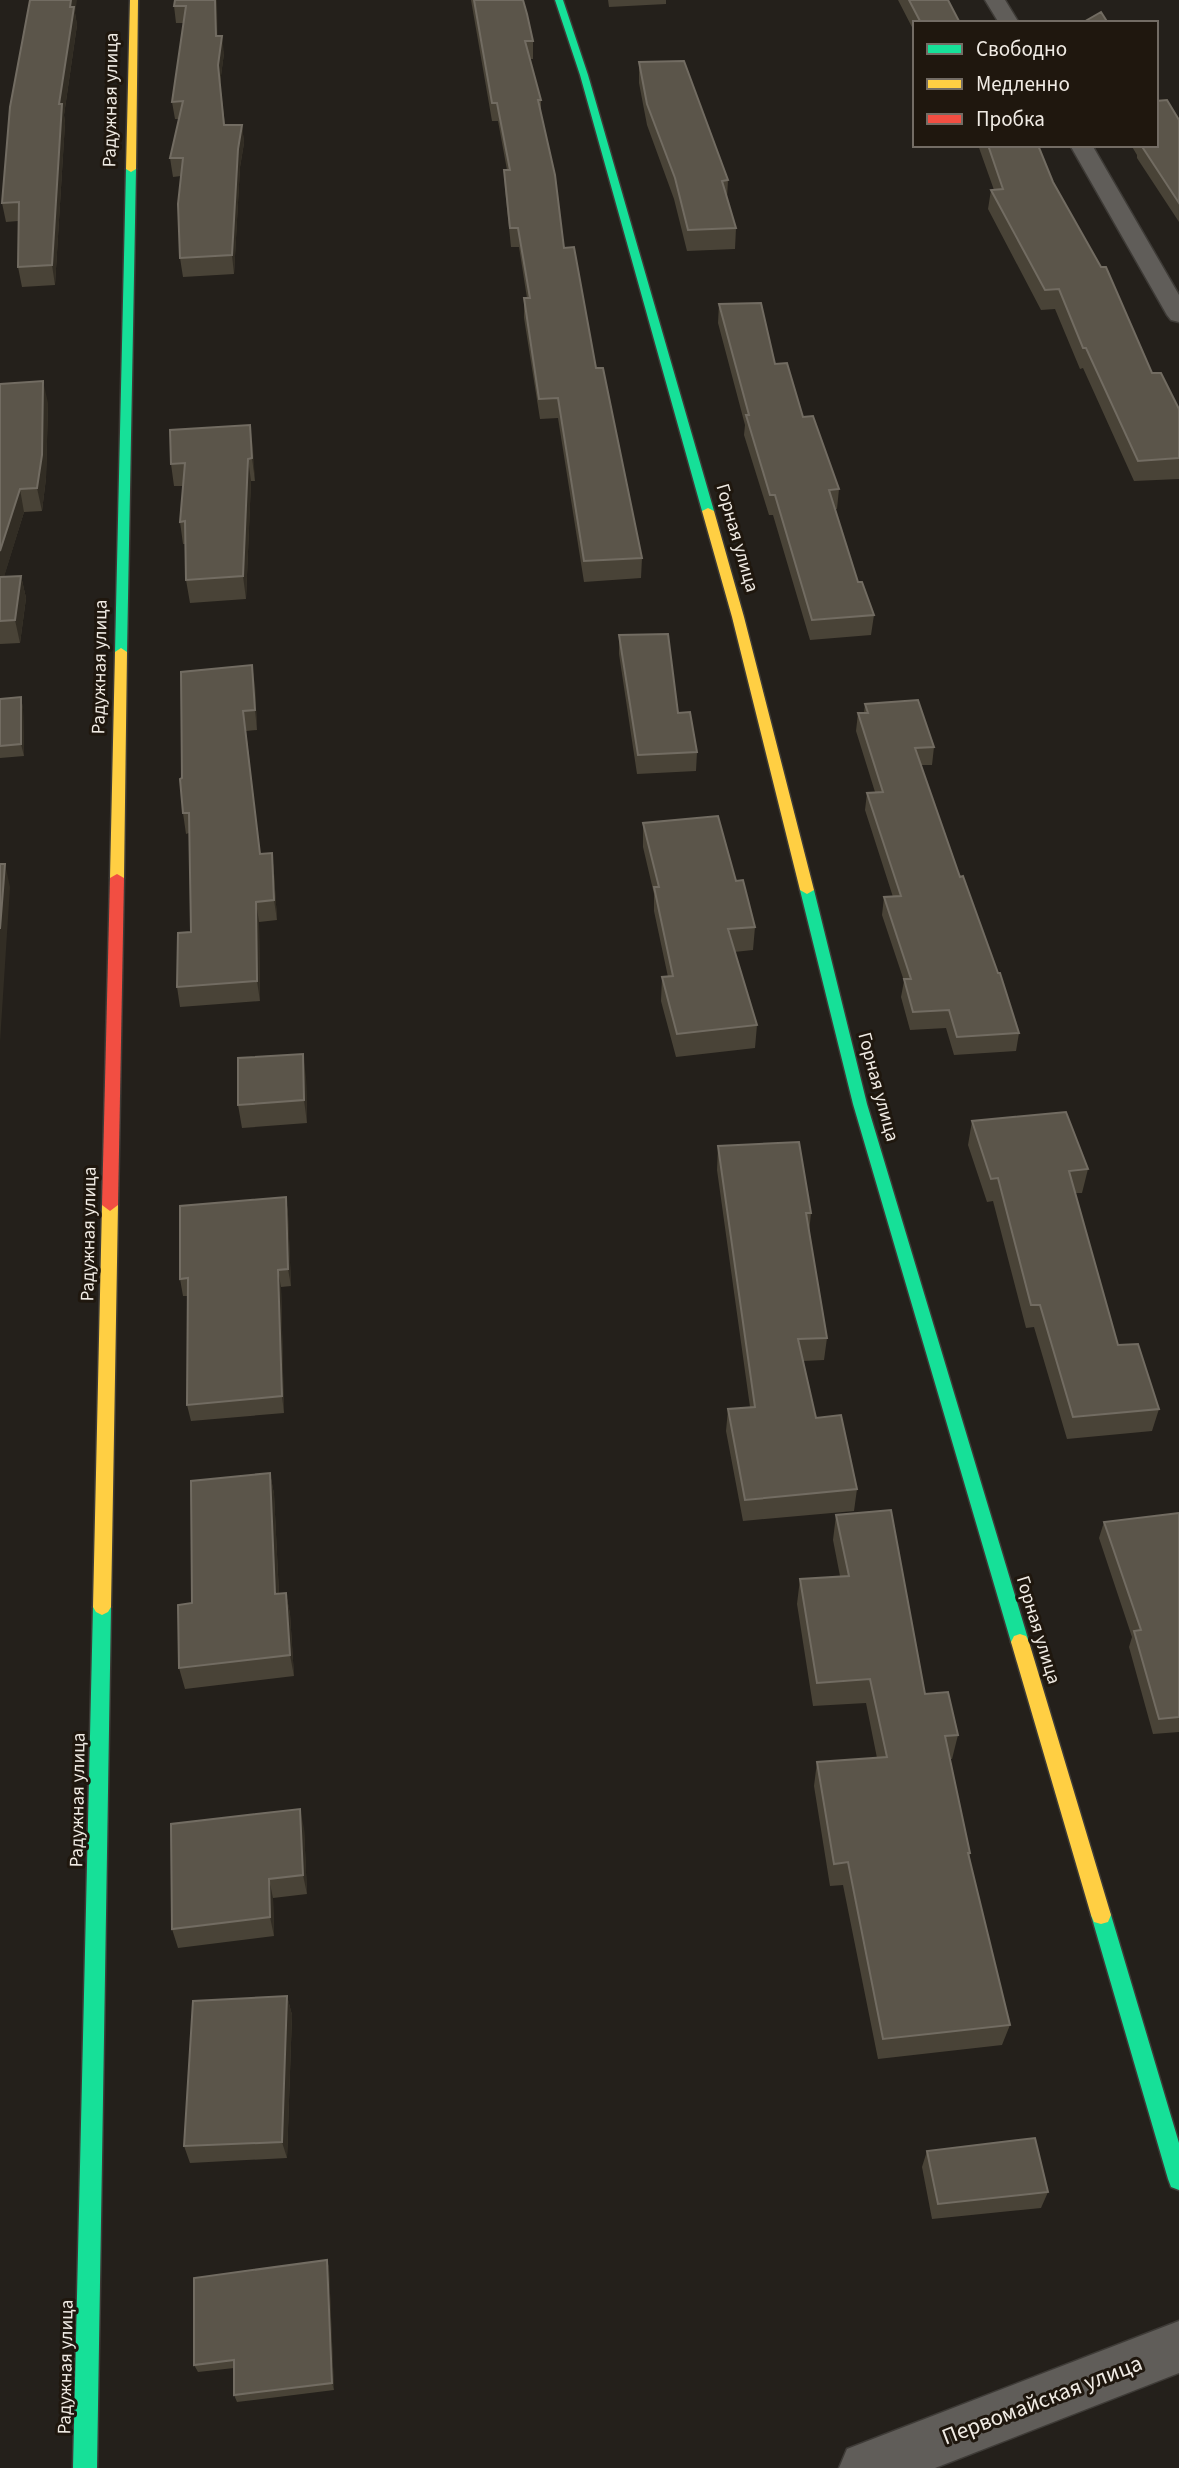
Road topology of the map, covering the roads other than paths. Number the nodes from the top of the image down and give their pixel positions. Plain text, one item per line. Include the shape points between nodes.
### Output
1 (134, 0) edge
2 (559, 0) edge
3 (995, 0) edge
4 (1008, 21) edge
5 (1082, 147) edge
6 (1179, 315) edge
7 (1179, 2179) edge
8 (1179, 2347) edge
9 (85, 2468) edge
10 (866, 2468) edge

1 - 9 street, Радужная улица
2 - 7 street, Горная улица via 738,617 860,1104
3 - 4 street
5 - 6 street
8 - 10 street, Первомайская улица

